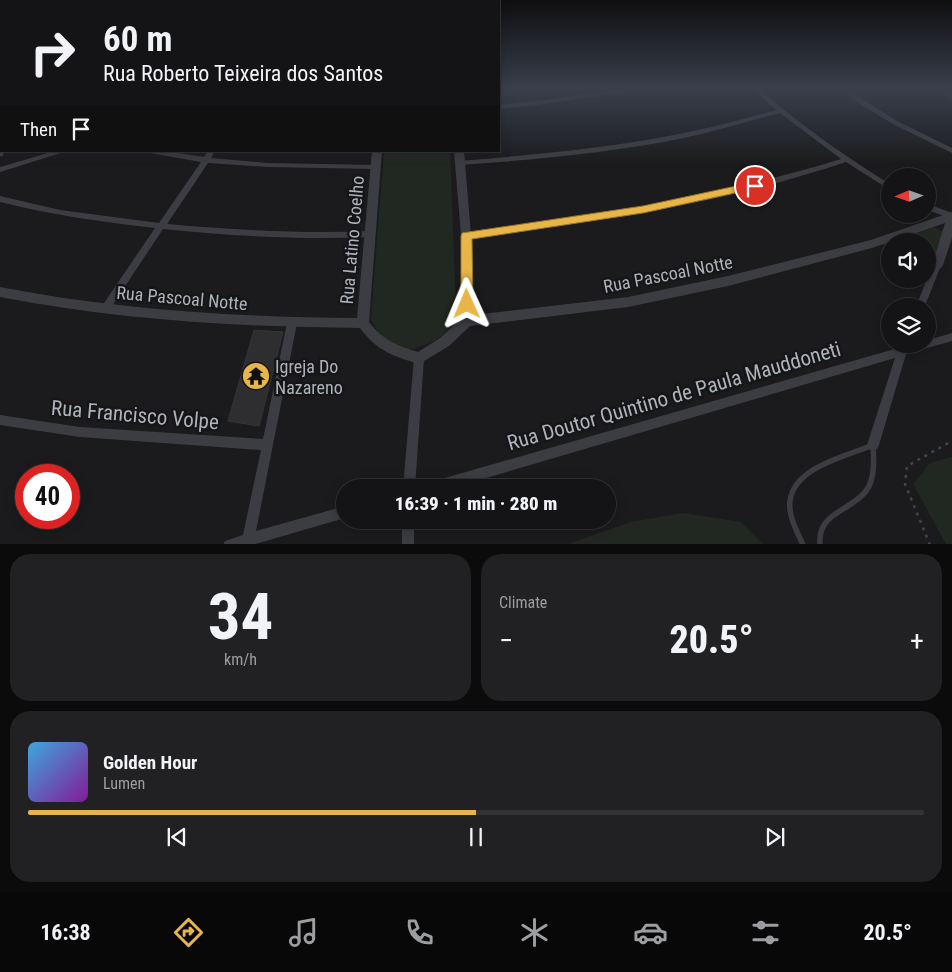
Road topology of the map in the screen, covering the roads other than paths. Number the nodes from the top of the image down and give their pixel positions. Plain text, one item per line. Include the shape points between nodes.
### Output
1 (770, 113) edge
2 (782, 113) edge
3 (879, 113) edge
4 (952, 151) edge
5 (63, 152) edge
6 (156, 152) edge
7 (211, 152) edge
8 (377, 152) edge
9 (459, 157) edge
10 (206, 160) junction
11 (846, 160) junction
12 (376, 167) junction
13 (0, 170) edge
14 (881, 181) edge
15 (0, 199) edge
16 (936, 210) edge
17 (952, 217) edge
18 (162, 226) junction
19 (370, 234) junction
20 (466, 236) junction
21 (872, 244) junction
22 (881, 245) edge
23 (936, 256) edge
24 (0, 292) edge
25 (105, 309) junction
26 (467, 321) junction
27 (292, 323) junction
28 (363, 323) junction
29 (952, 337) edge
30 (936, 341) edge
31 (884, 353) edge
32 (902, 353) edge
33 (419, 358) junction
34 (0, 420) edge
35 (267, 445) junction
36 (873, 445) junction
37 (410, 479) edge
38 (461, 479) edge
39 (336, 515) edge
40 (408, 529) edge
41 (248, 539) junction
42 (229, 544) edge
43 (408, 544) edge
44 (803, 544) edge
45 (820, 544) edge

1 - 9 street via 669,138 524,159
2 - 11 street
3 - 4 street
5 - 13 street
6 - 10 street
7 - 10 street
8 - 12 street, Rua Latino Coelho
9 - 20 street
10 - 12 street
10 - 18 street
11 - 14 street
11 - 20 street via 799,176 696,200
12 - 19 street, Rua Latino Coelho
15 - 18 street via 87,218
16 - 17 street
17 - 21 street, Rua Pascoal Notte
17 - 23 street via 948,234
18 - 19 street via 220,232
18 - 25 street
19 - 28 street, Rua Latino Coelho
20 - 26 street
21 - 22 street, Rua Pascoal Notte
21 - 26 street, Rua Pascoal Notte via 728,281 628,302
24 - 25 street, Rua Pascoal Notte
25 - 27 street, Rua Pascoal Notte
26 - 33 street via 455,335
27 - 28 street, Rua Pascoal Notte
27 - 35 street
28 - 33 street, Rua Latino Coelho via 375,340 389,349
29 - 30 street, Rua Doutor Quintino de Paula Mauddoneti
31 - 38 street, Rua Doutor Quintino de Paula Mauddoneti
32 - 36 street
33 - 37 street
34 - 35 street, Rua Francisco Volpe via 80,432
35 - 41 street
36 - 44 lane via 798,478 791,491 790,509 795,530
36 - 45 lane via 874,465 866,492 822,527
39 - 41 street
40 - 43 street
41 - 42 street

